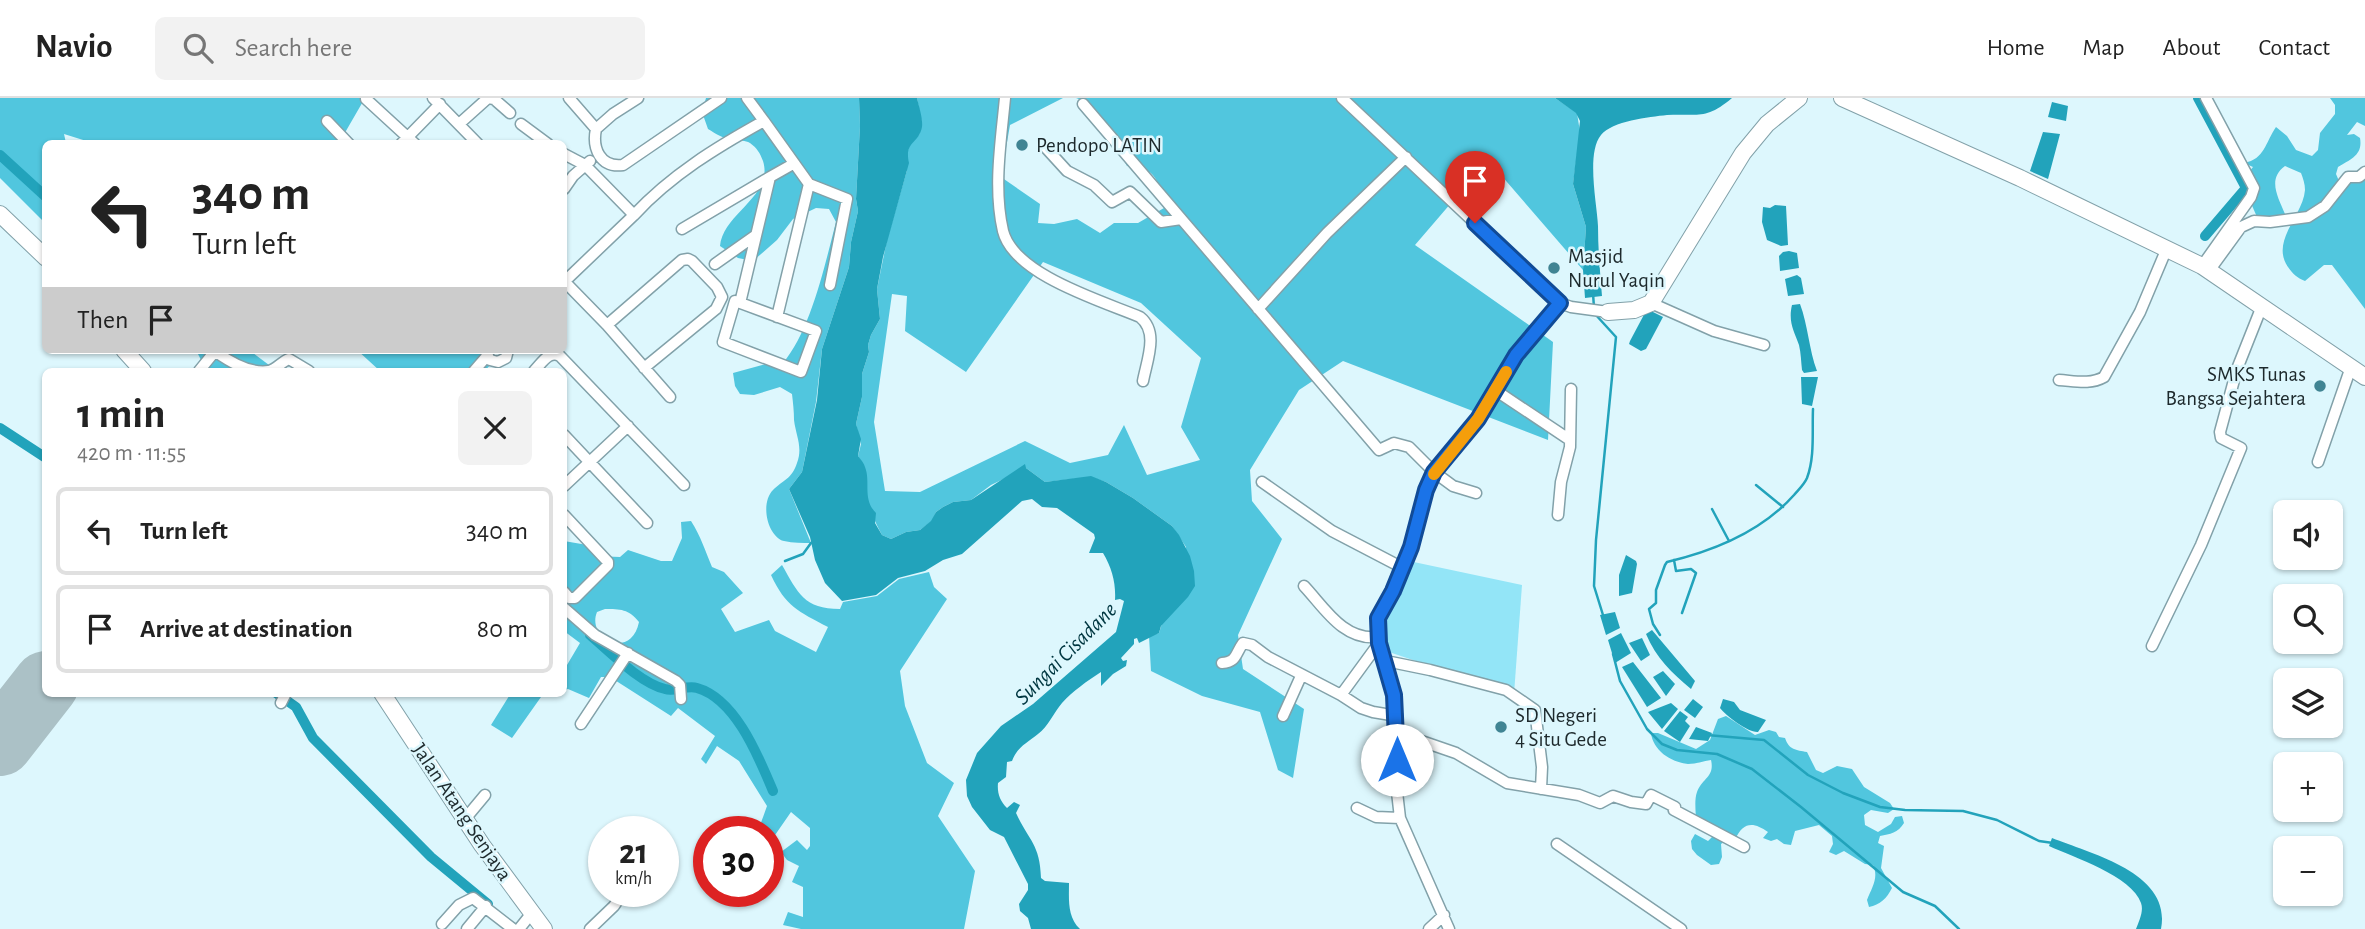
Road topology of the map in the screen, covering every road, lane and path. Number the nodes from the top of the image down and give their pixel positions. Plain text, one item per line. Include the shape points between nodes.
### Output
1 (569, 98) edge
2 (720, 98) edge
3 (747, 98) edge
4 (1005, 98) edge
5 (1342, 98) edge
6 (1800, 98) edge
7 (1842, 98) edge
8 (2206, 98) edge
9 (366, 99) edge
10 (634, 99) edge
11 (436, 101) edge
12 (1083, 104) dead end
13 (510, 113) dead end
14 (327, 121) dead end
15 (764, 121) junction
16 (459, 124) junction
17 (521, 124) dead end
18 (596, 129) junction
19 (345, 140) edge
20 (407, 140) edge
21 (409, 140) edge
22 (474, 140) edge
23 (543, 140) edge
24 (1046, 148) dead end
25 (567, 156) edge
26 (598, 156) junction
27 (1406, 157) junction
28 (793, 164) junction
29 (585, 165) junction
30 (2363, 176) edge
31 (770, 177) junction
32 (809, 184) junction
33 (567, 185) edge
34 (0, 214) edge
35 (634, 215) junction
36 (1181, 219) junction
37 (682, 229) dead end
38 (755, 235) junction
39 (2167, 248) junction
40 (42, 250) edge
41 (715, 264) dead end
42 (2205, 268) junction
43 (567, 279) edge
44 (567, 285) edge
45 (830, 285) dead end
46 (740, 303) junction
47 (1560, 303) junction
48 (1651, 303) junction
49 (2262, 306) junction
50 (1258, 309) junction
51 (1608, 312) joint
52 (777, 317) junction
53 (607, 325) junction
54 (1765, 345) dead end
55 (128, 354) edge
56 (214, 354) edge
57 (219, 354) edge
58 (487, 354) edge
59 (506, 354) edge
60 (556, 354) edge
61 (556, 354) edge
62 (2351, 367) junction
63 (140, 368) edge
64 (202, 368) edge
65 (250, 368) edge
66 (275, 368) edge
67 (304, 368) edge
68 (476, 368) edge
69 (499, 368) edge
70 (537, 368) edge
71 (644, 368) junction
72 (2365, 377) edge
73 (2059, 380) dead end
74 (1143, 381) dead end
75 (1571, 389) dead end
76 (1495, 390) junction
77 (670, 397) dead end
78 (628, 426) junction
79 (567, 438) edge
80 (1570, 440) junction
81 (588, 461) junction
82 (2318, 462) dead end
83 (1434, 472) junction
84 (1262, 482) dead end
85 (567, 483) edge
86 (684, 485) dead end
87 (1476, 493) dead end
88 (1558, 516) dead end
89 (567, 517) edge
90 (647, 523) dead end
91 (1403, 568) junction
92 (1304, 586) dead end
93 (567, 596) edge
94 (567, 611) edge
95 (1378, 640) junction
96 (2152, 646) dead end
97 (624, 658) junction
98 (1386, 661) junction
99 (1222, 663) dead end
100 (1301, 676) junction
101 (1341, 695) junction
102 (385, 697) edge
103 (681, 699) dead end
104 (1283, 716) dead end
105 (1397, 716) junction
106 (581, 724) dead end
107 (1398, 733) junction
108 (1541, 789) junction
109 (485, 794) dead end
110 (1357, 808) dead end
111 (1400, 818) junction
112 (465, 819) junction
113 (1558, 844) dead end
114 (1744, 847) dead end
115 (486, 906) junction
116 (613, 907) edge
117 (1444, 915) junction
118 (442, 924) dead end
119 (517, 925) edge
120 (467, 929) edge
121 (544, 929) edge
122 (590, 929) edge
123 (1429, 929) edge
124 (1449, 929) edge
125 (1681, 929) edge

1 - 18 street
2 - 26 street via 623,165 615,166
3 - 15 street
4 - 74 street via 998,184 1004,233 1015,253 1045,276 1148,323 1152,332
5 - 27 street
6 - 48 street via 1749,143
7 - 39 street
8 - 42 street via 2253,187
9 - 20 street
10 - 18 street
11 - 16 street
11 - 21 street
12 - 36 street
13 - 16 street via 488,98
14 - 19 street
15 - 28 street
15 - 35 street via 720,145 655,192
16 - 22 street
17 - 23 street
18 - 26 street
24 - 36 street via 1066,170 1094,185 1112,202 1131,192 1161,222
25 - 29 street
26 - 29 street
27 - 47 street
27 - 50 street via 1327,233
28 - 31 street
28 - 32 street
29 - 33 street
29 - 35 street
30 - 42 street via 2348,177 2325,206 2308,217 2254,221 2241,227
31 - 37 street
31 - 38 street
32 - 45 street via 847,199
32 - 52 street
34 - 40 street
35 - 43 street
36 - 50 street
38 - 41 street
38 - 46 street
39 - 42 street
39 - 73 street via 2140,312 2104,377 2083,382
42 - 49 street
44 - 53 street
46 - 52 street
46 - 52 street via 735,301 723,342 801,372 816,331
47 - 51 street
47 - 76 street via 1516,355
48 - 51 street
48 - 54 street via 1714,331
49 - 62 street
49 - 96 street via 2237,369 2220,432 2221,438 2241,448
50 - 83 street via 1379,450 1394,443 1409,447
53 - 71 street
53 - 71 street via 681,260 692,261 717,287 722,297 716,309
55 - 63 street
56 - 64 street
57 - 65 street
58 - 59 street via 504,360
58 - 68 street
58 - 69 street
60 - 70 street
61 - 78 street
62 - 72 street
62 - 82 street
66 - 67 street via 289,359
71 - 77 street
75 - 80 street
76 - 80 street
76 - 83 street via 1478,419
78 - 81 street
78 - 86 street
79 - 81 street
80 - 88 street
81 - 85 street
81 - 90 street
83 - 87 street via 1453,486
83 - 91 street
84 - 91 street via 1332,531
89 - 93 street via 608,562 575,598
91 - 95 street via 1378,618
92 - 95 street via 1334,621
94 - 97 street
95 - 98 street
95 - 101 street
97 - 103 street via 680,685
97 - 106 street
98 - 105 street
98 - 108 street via 1506,690 1535,709
99 - 100 street via 1236,658 1247,643
100 - 101 street
100 - 104 street
101 - 105 street via 1373,712
102 - 112 street, Jalan Atang Senjaya
105 - 107 street
107 - 108 street via 1455,754 1507,783
107 - 111 street
108 - 114 street via 1600,803 1613,796 1646,804 1651,795
109 - 112 street
110 - 111 street via 1376,817
111 - 117 street
112 - 119 street, Jalan Atang Senjaya
113 - 125 street
115 - 118 street via 476,898 464,901
115 - 119 street
115 - 120 street
116 - 122 street
117 - 123 street
117 - 124 street
119 - 121 street, Jalan Atang Senjaya

